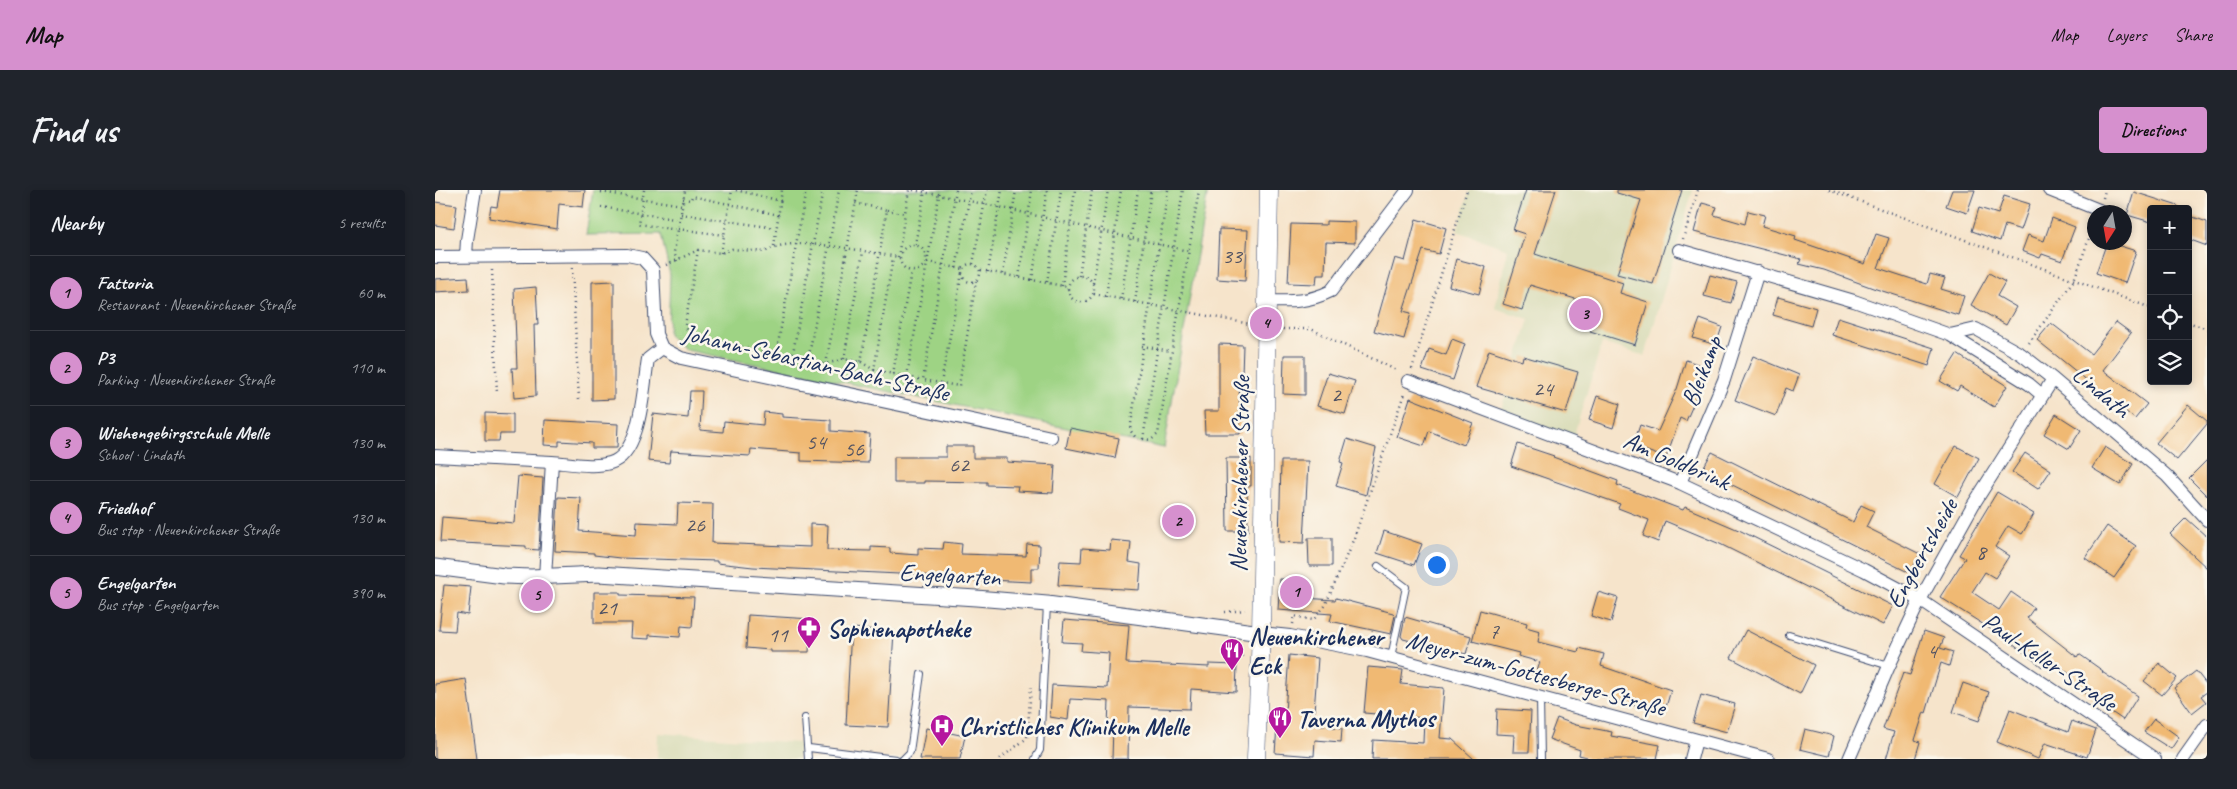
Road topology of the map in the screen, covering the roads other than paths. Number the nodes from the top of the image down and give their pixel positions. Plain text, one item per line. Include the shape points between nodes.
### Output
1 (475, 190) edge
2 (1269, 190) edge
3 (1408, 190) edge
4 (2049, 190) edge
5 (2087, 205) edge
6 (1679, 250) road end
7 (467, 256) junction
8 (435, 257) edge
9 (1758, 272) junction
10 (1267, 300) junction
11 (1950, 335) junction
12 (662, 348) junction
13 (1409, 379) road end
14 (2053, 379) junction
15 (2042, 395) junction
16 (1051, 437) dead end
17 (435, 456) edge
18 (552, 462) junction
19 (1680, 483) junction
20 (2207, 520) edge
21 (1378, 566) dead end
22 (435, 567) edge
23 (545, 577) junction
24 (1920, 600) junction
25 (1047, 604) junction
26 (1261, 633) junction
27 (1789, 635) dead end
28 (1391, 657) junction
29 (1889, 666) junction
30 (921, 674) dead end
31 (1540, 698) junction
32 (805, 718) dead end
33 (2207, 725) edge
34 (1696, 740) junction
35 (809, 748) junction
36 (1040, 750) junction
37 (808, 759) edge
38 (896, 759) edge
39 (903, 759) edge
40 (1035, 759) edge
41 (1040, 759) edge
42 (1256, 759) edge
43 (1541, 759) edge
44 (1691, 759) edge
45 (1768, 759) edge
46 (1849, 759) edge
47 (2155, 759) edge
48 (2183, 759) edge

1 - 7 street
2 - 10 main road, Neuenkirchener Straße
3 - 10 street via 1331,291 1316,299 1300,302
4 - 5 street
6 - 9 street, Lindath
7 - 8 street
7 - 12 street, Johann-Sebastian-Bach-Straße via 627,255 643,258 653,270 655,334
9 - 11 street, Lindath via 1854,300
9 - 19 street, Bleikamp via 1724,380
10 - 26 main road, Neuenkirchener Straße via 1261,328
11 - 14 street, Lindath via 1976,329 2021,354
11 - 15 street, Lindath
12 - 16 street, Johann-Sebastian-Bach-Straße via 681,358
12 - 18 street via 648,359 635,435 625,453 611,463
13 - 19 street, Am Goldbrink
14 - 15 street, Engbertsheide
14 - 20 street, Lindath via 2167,476
15 - 24 street, Engbertsheide via 1973,505
17 - 18 street
18 - 23 street
19 - 24 street, Am Goldbrink
21 - 28 lane via 1406,586
22 - 23 street, Engelgarten via 504,576
23 - 25 street, Engelgarten via 599,574
24 - 29 street, Engbertsheide
24 - 47 street, Paul-Keller-Straße
25 - 26 street, Engelgarten
25 - 36 lane
26 - 28 street, Meyer-zum-Gottesberge-Straße
26 - 42 main road, Neuenkirchener Straße
27 - 29 lane
28 - 31 street, Meyer-zum-Gottesberge-Straße
29 - 46 street, Engbertsheide
30 - 39 lane via 910,752
31 - 34 street, Meyer-zum-Gottesberge-Straße
31 - 43 lane
32 - 35 lane
33 - 48 street
34 - 44 street
34 - 45 street, Meyer-zum-Gottesberge-Straße
35 - 37 lane
35 - 38 lane
36 - 40 lane
36 - 41 lane

